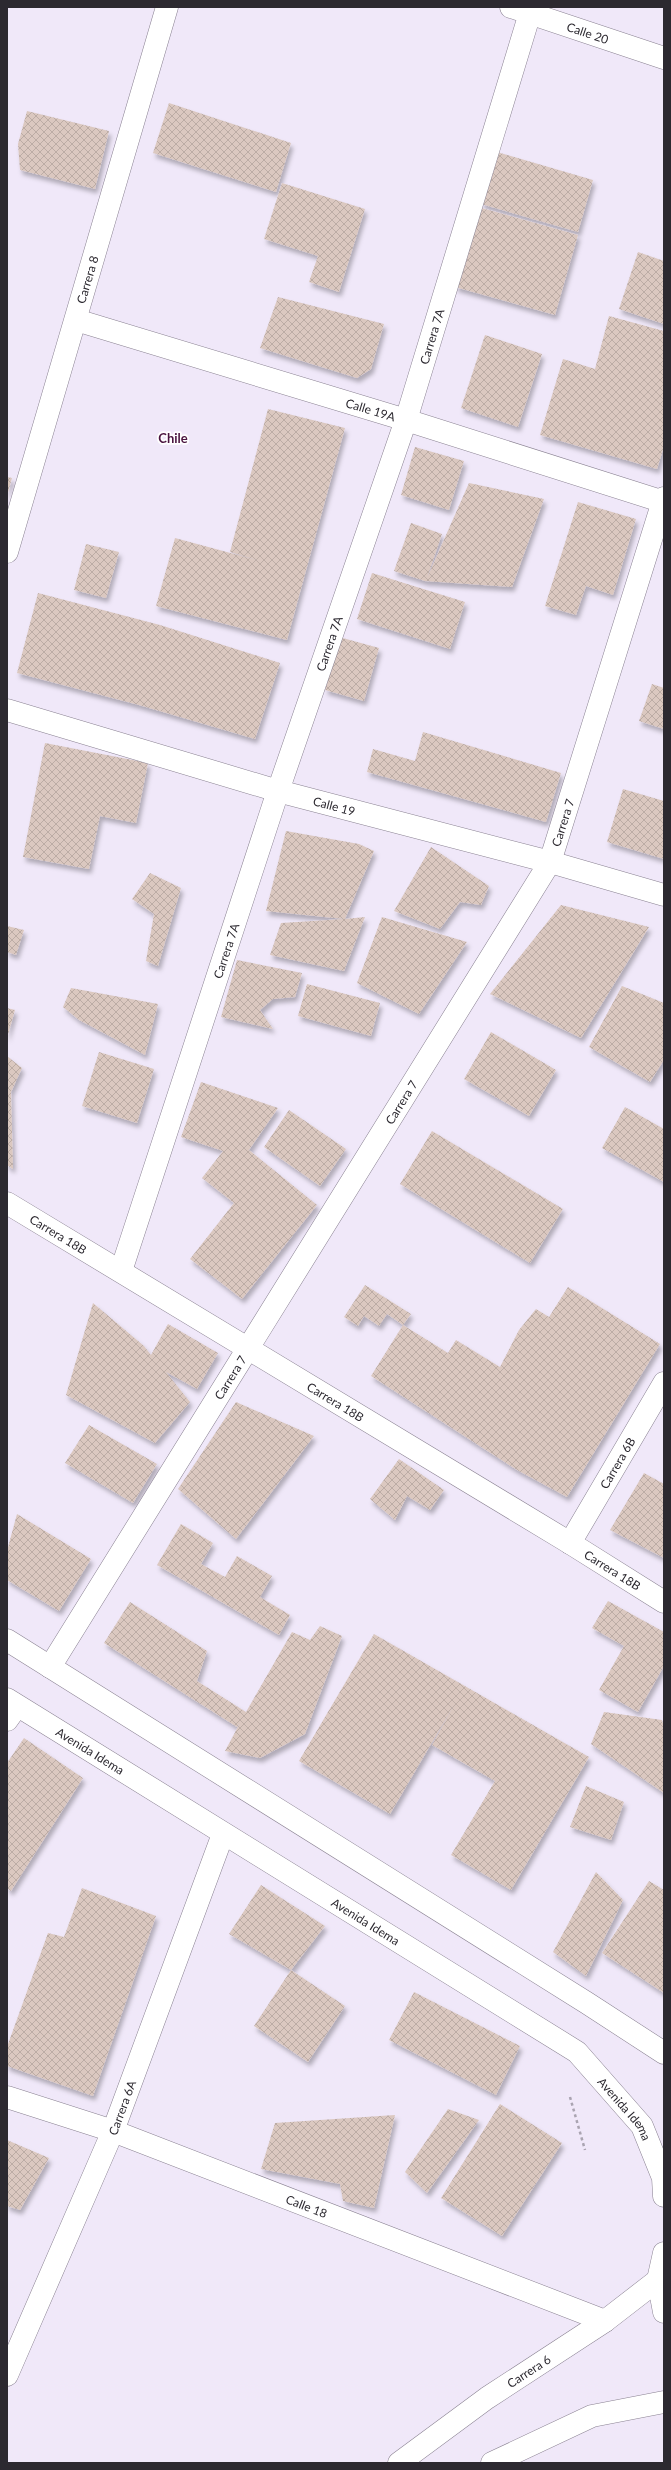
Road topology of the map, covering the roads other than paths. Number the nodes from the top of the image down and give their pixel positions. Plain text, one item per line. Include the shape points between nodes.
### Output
1 (166, 7) edge
2 (520, 10) edge
3 (664, 58) edge
4 (76, 320) junction
5 (406, 420) junction
6 (664, 500) edge
7 (7, 552) edge
8 (7, 710) edge
9 (278, 790) junction
10 (550, 862) junction
11 (664, 895) edge
12 (7, 1202) edge
13 (121, 1272) junction
14 (249, 1349) junction
15 (664, 1383) edge
16 (570, 1543) junction
17 (664, 1602) edge
18 (7, 1640) edge
19 (50, 1667) junction
20 (10, 1708) edge
21 (222, 1834) junction
22 (664, 2053) edge
23 (7, 2097) edge
24 (113, 2131) junction
25 (664, 2196) edge
26 (664, 2253) edge
27 (658, 2280) junction
28 (664, 2312) edge
29 (605, 2320) junction
30 (7, 2375) edge
31 (664, 2402) edge
32 (399, 2463) edge
33 (492, 2463) edge

1 - 4 street, Carrera 8
2 - 3 street, Calle 20
2 - 5 street, Carrera 7A
4 - 5 street, Calle 19A
4 - 7 street, Carrera 8
5 - 6 street, Calle 19A
5 - 9 street, Carrera 7A
6 - 10 street, Carrera 7
8 - 9 street, Calle 19
9 - 10 street, Calle 19
9 - 13 street, Carrera 7A
10 - 11 street, Calle 19
10 - 14 street, Carrera 7
12 - 13 street, Carrera 18B
13 - 14 street, Carrera 18B
14 - 16 street, Carrera 18B
14 - 19 street, Carrera 7
15 - 16 street, Carrera 6B
16 - 17 street, Carrera 18B
18 - 19 street
19 - 22 street
20 - 21 street, Avenida Idema
21 - 24 street, Carrera 6A
21 - 25 street, Avenida Idema via 578,2052 642,2126 663,2178
23 - 24 street, Calle 18
24 - 29 street, Calle 18
24 - 30 street, Carrera 6A
26 - 27 street
27 - 28 street
27 - 29 street, Carrera 6
29 - 32 street, Carrera 6 via 487,2398
31 - 33 street via 592,2416

